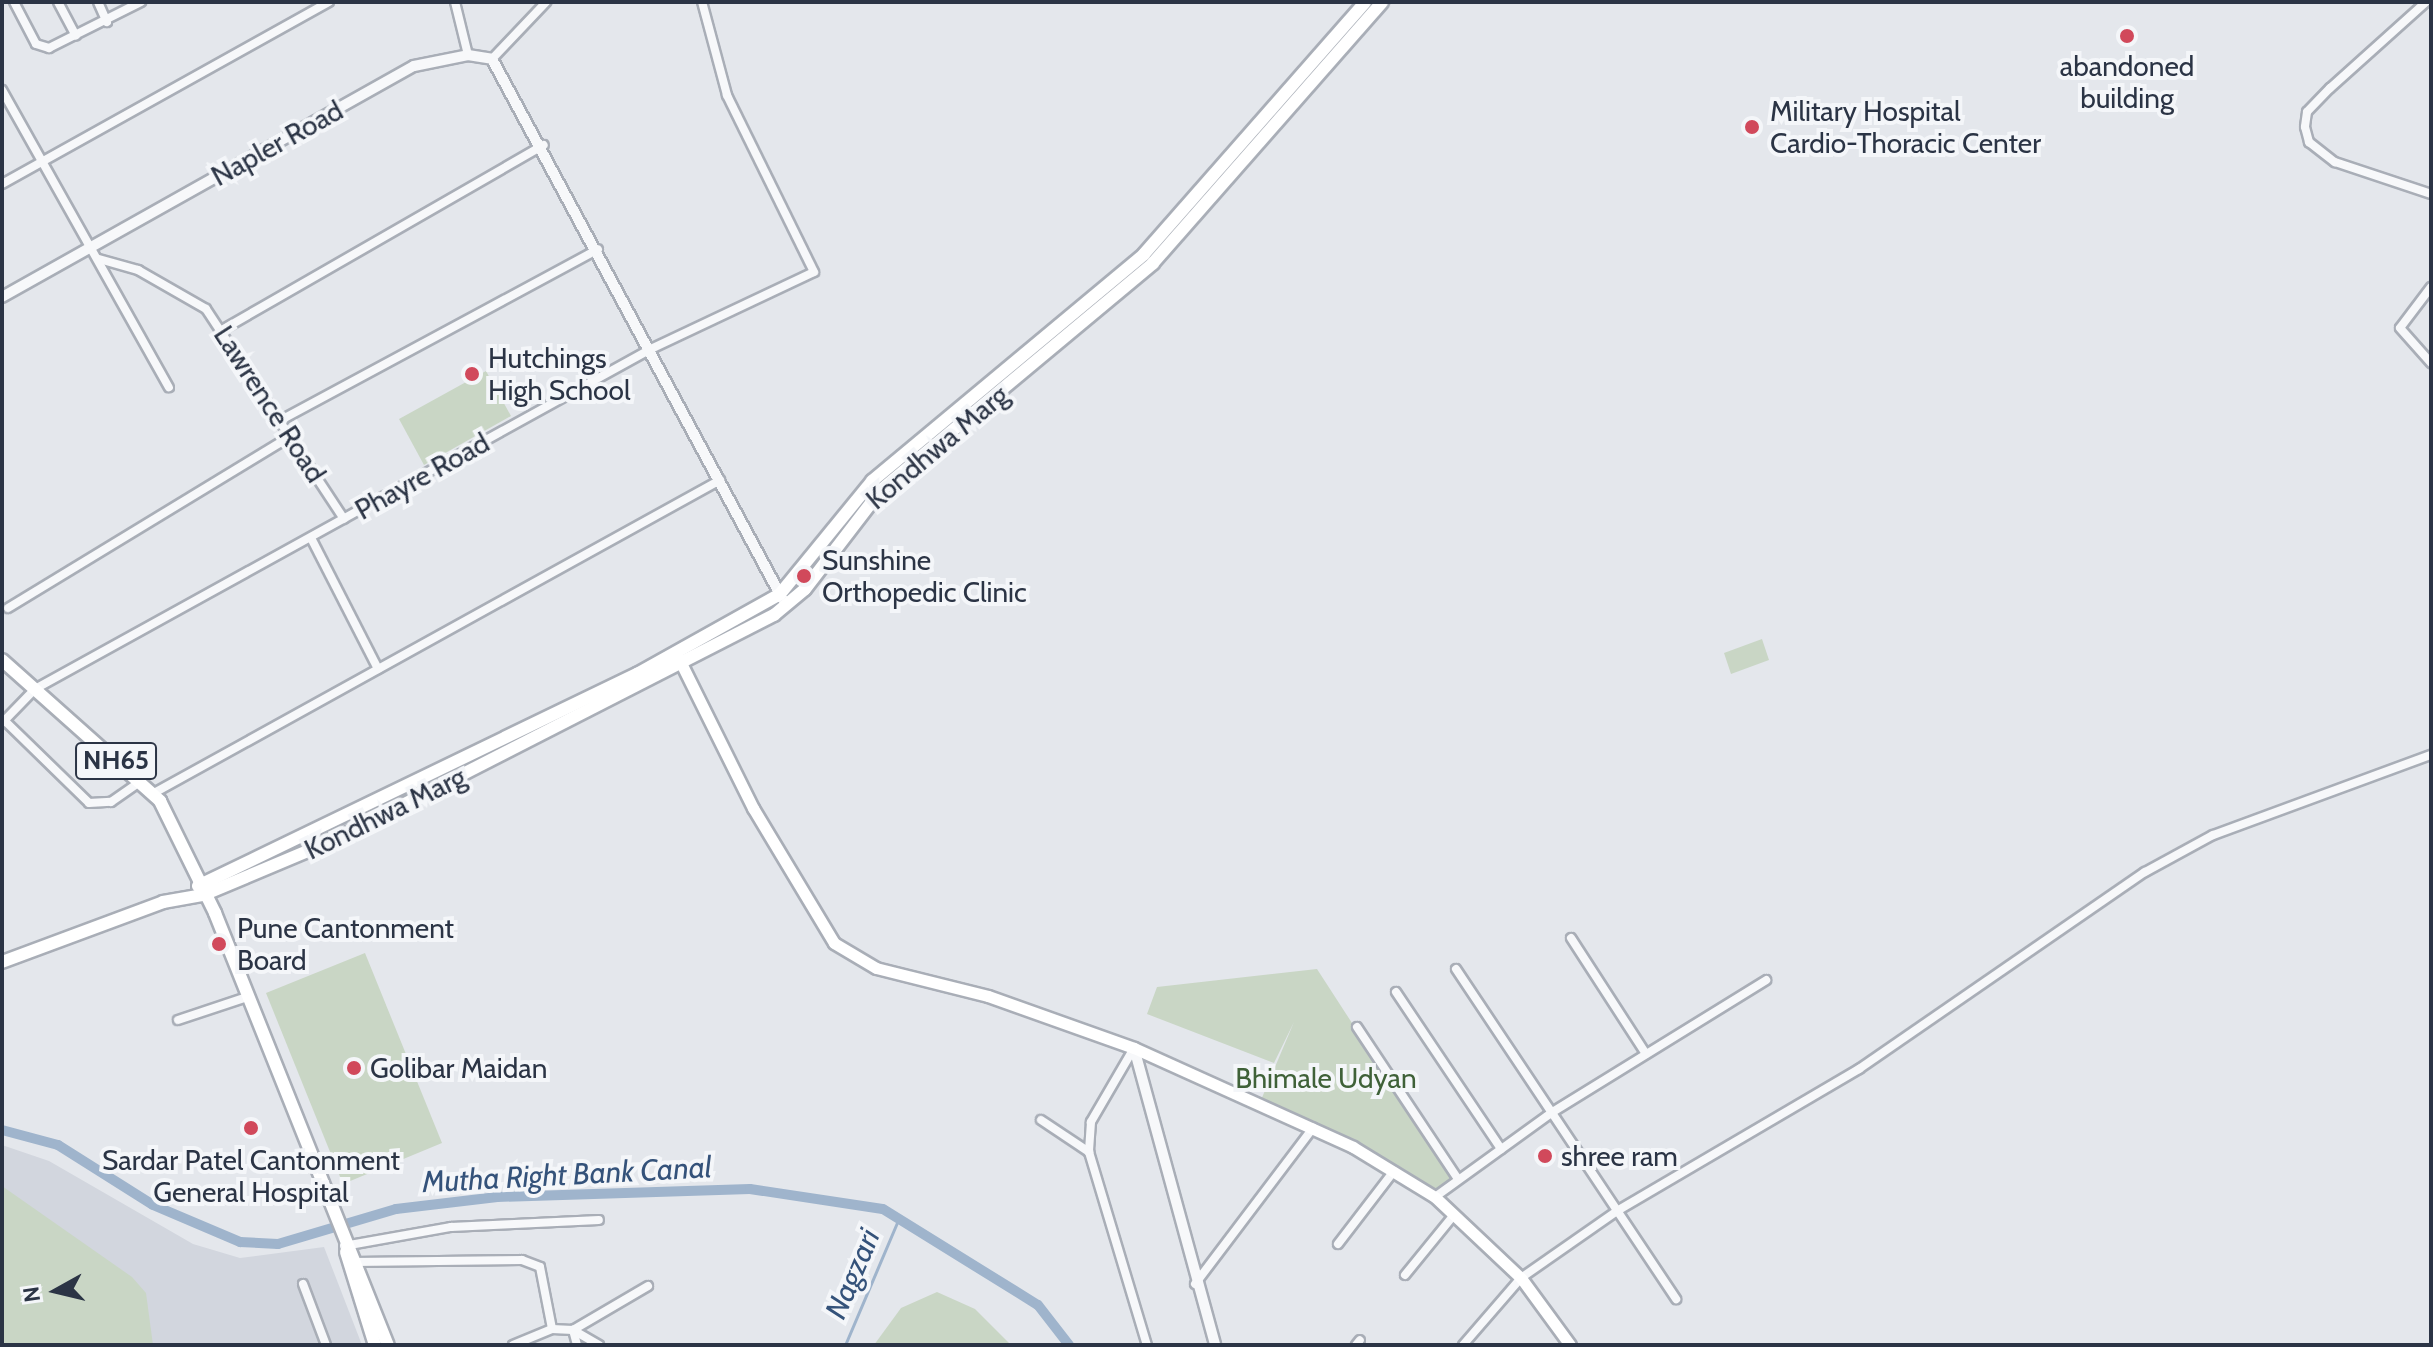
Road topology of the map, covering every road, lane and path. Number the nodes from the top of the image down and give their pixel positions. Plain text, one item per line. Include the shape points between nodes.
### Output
1 (14, 2) edge
2 (58, 2) edge
3 (98, 2) edge
4 (141, 2) edge
5 (329, 2) edge
6 (455, 2) edge
7 (546, 2) edge
8 (702, 2) edge
9 (1365, 2) edge
10 (1382, 2) edge
11 (2426, 2) edge
12 (107, 22) junction
13 (76, 36) junction
14 (468, 55) junction
15 (492, 59) junction
16 (2, 90) edge
17 (544, 145) junction
18 (44, 161) junction
19 (2, 184) edge
20 (2431, 194) edge
21 (93, 247) junction
22 (598, 249) junction
23 (99, 259) junction
24 (2431, 287) edge
25 (2, 297) edge
26 (222, 330) junction
27 (651, 349) junction
28 (2431, 363) edge
29 (169, 387) dead end
30 (281, 420) junction
31 (291, 436) junction
32 (720, 480) junction
33 (344, 519) junction
34 (311, 538) junction
35 (783, 600) junction
36 (8, 608) dead end
37 (679, 659) junction
38 (3, 662) edge
39 (378, 669) junction
40 (35, 689) junction
41 (4, 722) edge
42 (2431, 755) edge
43 (140, 782) junction
44 (154, 793) junction
45 (197, 891) junction
46 (163, 902) junction
47 (221, 932) junction
48 (1571, 938) dead end
49 (2, 962) edge
50 (1456, 969) dead end
51 (1766, 980) dead end
52 (1396, 992) dead end
53 (244, 998) junction
54 (178, 1020) dead end
55 (1357, 1027) dead end
56 (1134, 1048) junction
57 (1646, 1054) junction
58 (1551, 1113) junction
59 (1041, 1120) dead end
60 (1313, 1128) junction
61 (1501, 1149) junction
62 (1089, 1152) junction
63 (1394, 1171) junction
64 (1458, 1179) junction
65 (1435, 1197) junction
66 (1617, 1211) junction
67 (1454, 1215) junction
68 (599, 1220) dead end
69 (1338, 1244) dead end
70 (348, 1253) junction
71 (1405, 1275) dead end
72 (1521, 1278) junction
73 (303, 1284) dead end
74 (1195, 1285) junction
75 (648, 1286) dead end
76 (1676, 1299) dead end
77 (552, 1329) junction
78 (573, 1330) junction
79 (326, 1345) edge
80 (375, 1345) edge
81 (388, 1345) edge
82 (513, 1345) edge
83 (577, 1345) edge
84 (599, 1345) edge
85 (1147, 1345) edge
86 (1215, 1345) edge
87 (1463, 1345) edge
88 (1570, 1345) edge

1 - 13 street via 42,48
2 - 13 street
3 - 12 street
4 - 12 street
5 - 18 street
6 - 14 street
7 - 15 street
8 - 27 street, Phayre Road via 727,95 814,272
9 - 35 main road, Kondhwa Marg via 1144,254 872,481
10 - 35 main road, Kondhwa Marg via 1153,263 881,490
11 - 20 street via 2330,88 2307,112 2305,127 2309,142 2335,162
12 - 13 street
14 - 15 street, Napler Road
14 - 21 street, Napler Road via 414,66
15 - 17 street
16 - 18 street
17 - 22 street
17 - 26 street
18 - 19 street
18 - 21 street
21 - 23 street
21 - 25 street, Napler Road
22 - 27 street
22 - 30 street
23 - 26 street, Lawrence Road via 172,287
23 - 29 street
24 - 28 street via 2400,328
26 - 30 street, Lawrence Road
27 - 32 street
27 - 33 street, Phayre Road
30 - 31 street, Lawrence Road
31 - 33 street, Lawrence Road
31 - 36 street
32 - 35 street
32 - 39 street
33 - 34 street, Phayre Road
34 - 39 street
34 - 40 street, Phayre Road
35 - 37 main road, Kondhwa Marg
37 - 45 main road, Kondhwa Marg via 313,842
37 - 56 main road via 753,808 834,943 876,968 1016,1005
38 - 40 main road, NH65
39 - 44 street
40 - 41 street, Phayre Road
40 - 43 main road, NH65
41 - 43 street via 89,803 111,802
42 - 66 street via 2213,835 2145,872 1859,1069
43 - 44 main road, NH65
44 - 45 main road, NH65
45 - 46 main road, NH65
45 - 47 main road, NH65
46 - 47 main road, NH65 via 197,903
46 - 49 main road, NH65
47 - 53 main road, NH65
48 - 57 street
50 - 58 street
51 - 57 street
52 - 61 street
53 - 54 street
53 - 70 main road, NH65
55 - 64 street
56 - 60 main road
56 - 62 street via 1091,1122
56 - 74 street
57 - 58 street
58 - 61 street
58 - 66 street
59 - 62 street
60 - 63 main road
60 - 74 street
61 - 64 street
62 - 85 street
63 - 65 main road
63 - 69 street
64 - 65 street
65 - 67 main road
66 - 72 street
66 - 76 street
67 - 71 street
67 - 72 main road
68 - 70 street via 451,1227
70 - 77 street via 522,1260 540,1267
70 - 80 main road, NH65
70 - 81 main road, NH65
72 - 87 street
72 - 88 main road
73 - 79 street
74 - 86 street
75 - 78 street
77 - 78 street
77 - 82 street
78 - 83 street
78 - 84 street

